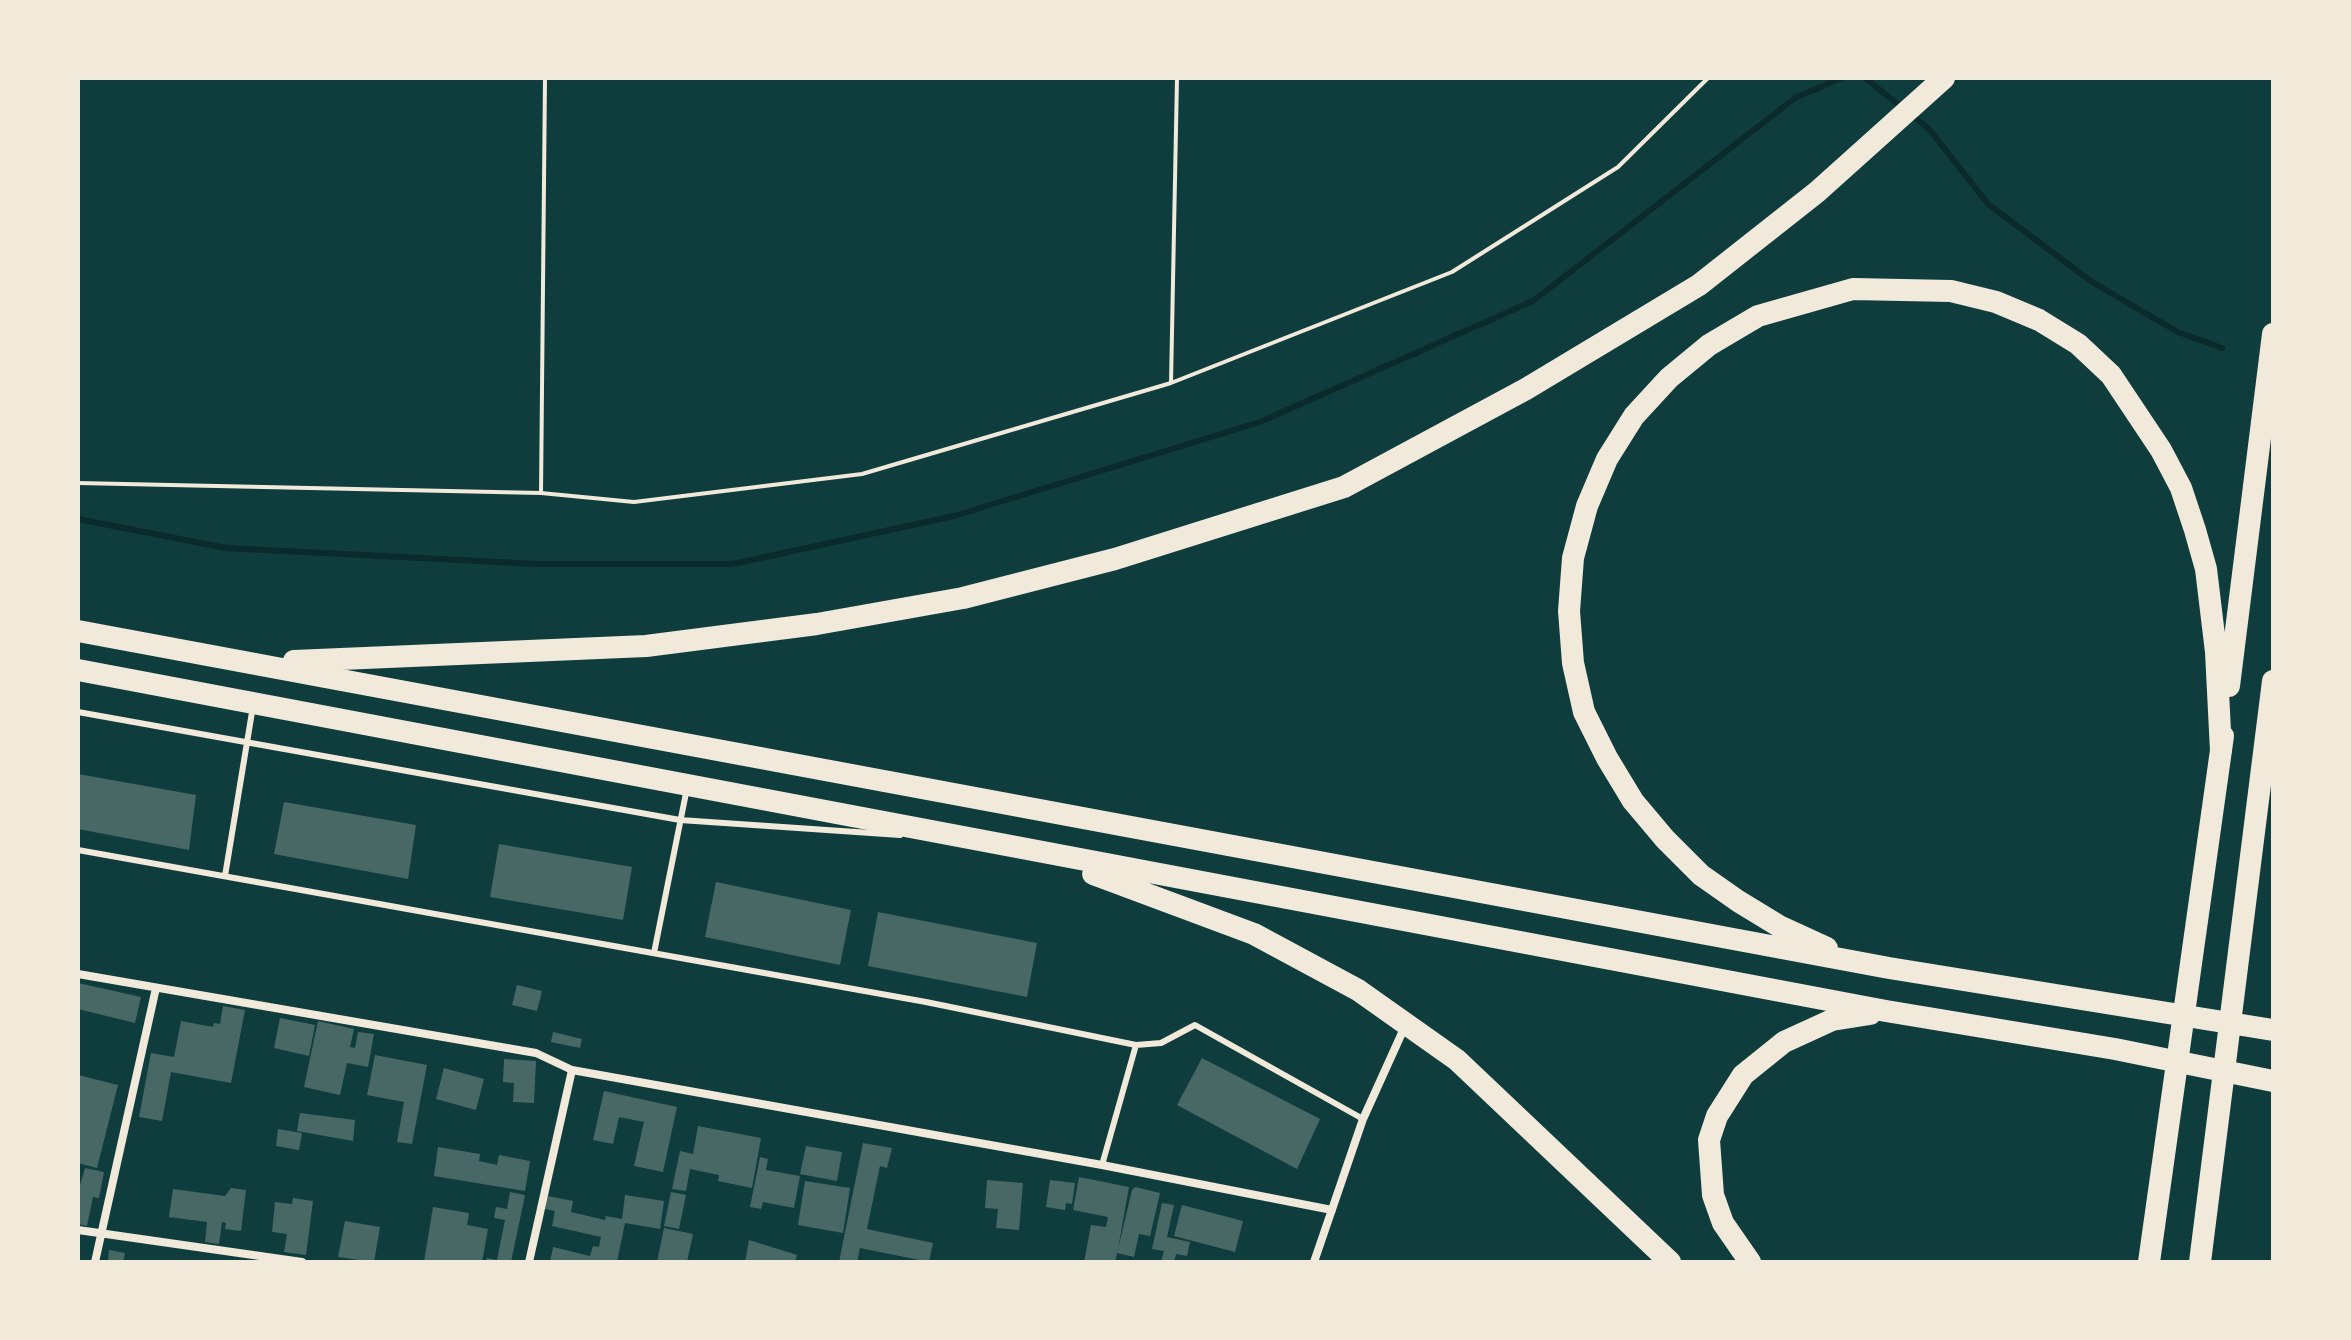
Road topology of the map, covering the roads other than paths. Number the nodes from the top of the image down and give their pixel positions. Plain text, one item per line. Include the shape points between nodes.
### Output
1 (1944, 78) edge
2 (2273, 334) edge
3 (78, 631) edge
4 (261, 663) junction
5 (78, 670) edge
6 (2273, 681) edge
7 (253, 703) junction
8 (78, 712) edge
9 (2273, 726) edge
10 (247, 742) junction
11 (2221, 751) junction
12 (2263, 758) junction
13 (687, 785) junction
14 (680, 820) junction
15 (984, 841) junction
16 (78, 850) edge
17 (225, 876) junction
18 (654, 953) junction
19 (1889, 968) junction
20 (78, 974) edge
21 (156, 988) junction
22 (1886, 1011) junction
23 (1406, 1024) junction
24 (2273, 1030) edge
25 (1136, 1045) junction
26 (572, 1070) junction
27 (2273, 1081) edge
28 (1363, 1119) junction
29 (1102, 1165) junction
30 (1332, 1210) junction
31 (78, 1230) edge
32 (102, 1234) junction
33 (2149, 1257) edge
34 (2201, 1259) edge
35 (95, 1262) edge
36 (302, 1262) edge
37 (529, 1262) edge
38 (1314, 1262) edge
39 (1670, 1262) edge
40 (1750, 1262) edge

1 - 4 highway via 1817,192 1699,285 1526,389 1344,487 1100,563 963,598 817,624 646,646
2 - 11 highway
3 - 4 highway
4 - 19 highway
5 - 7 highway
6 - 12 highway
7 - 10 lane
7 - 13 highway
8 - 10 lane
9 - 12 highway
10 - 14 lane
10 - 17 lane
11 - 19 highway via 2206,569 2181,488 2111,375 2078,344 1996,302 1951,291 1902,288 1853,289 1806,300 1758,316 1709,345 1634,416 1607,459 1587,506 1573,558 1569,611 1584,712 1633,801 1701,875 1779,926
11 - 33 highway
12 - 34 highway
13 - 14 lane
13 - 15 highway
14 - 15 lane
14 - 18 lane
15 - 22 highway
15 - 23 highway via 1118,882 1254,934 1358,990
16 - 17 lane
17 - 18 lane
18 - 25 lane
19 - 24 highway
20 - 21 street
21 - 26 street via 536,1053
21 - 32 street
22 - 27 highway
22 - 40 highway via 1832,1020 1784,1042 1729,1094 1709,1140 1709,1168 1723,1223
23 - 28 street
23 - 39 highway via 1457,1060
25 - 28 lane via 1161,1043 1195,1025
25 - 29 lane
26 - 29 street
26 - 37 street
28 - 30 street
29 - 30 street
30 - 38 street
31 - 32 street
32 - 35 street
32 - 36 street

